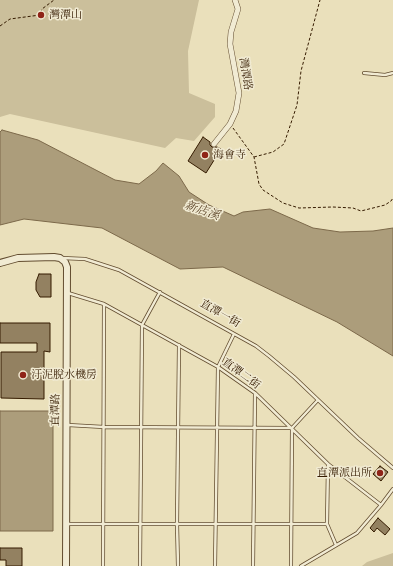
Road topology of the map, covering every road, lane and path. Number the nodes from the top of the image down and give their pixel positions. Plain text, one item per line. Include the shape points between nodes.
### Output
1 (54, 0) edge
2 (235, 0) edge
3 (320, 0) edge
4 (0, 26) edge
5 (364, 73) dead end
6 (393, 73) edge
7 (230, 124) junction
8 (214, 144) dead end
9 (254, 157) junction
10 (393, 198) edge
11 (60, 258) junction
12 (0, 263) edge
13 (160, 292) junction
14 (68, 293) junction
15 (104, 304) junction
16 (142, 325) junction
17 (234, 334) junction
18 (179, 344) junction
19 (218, 367) junction
20 (255, 393) junction
21 (317, 400) junction
22 (66, 425) junction
23 (141, 426) junction
24 (178, 426) junction
25 (104, 427) junction
26 (216, 427) junction
27 (254, 427) junction
28 (292, 428) junction
29 (328, 464) junction
30 (393, 468) edge
31 (393, 489) edge
32 (382, 505) junction
33 (103, 523) junction
34 (67, 524) junction
35 (140, 524) junction
36 (177, 524) junction
37 (326, 524) junction
38 (216, 525) junction
39 (254, 525) junction
40 (291, 525) junction
41 (336, 545) junction
42 (66, 566) edge
43 (103, 566) edge
44 (140, 566) edge
45 (178, 566) edge
46 (215, 566) edge
47 (253, 566) edge
48 (291, 566) edge
49 (301, 566) edge

1 - 4 path via 42,9 40,15 10,19
2 - 7 street, 灣潭路 via 238,9 230,44 239,93 236,111
3 - 9 path via 300,71 297,105 284,144 273,152
5 - 6 lane
7 - 8 street, 灣潭路
7 - 9 path
9 - 10 path via 259,184 263,190 283,203 299,208 333,207 360,211 385,205
11 - 12 street, 直潭一街 via 28,257
11 - 13 lane, 直潭一街 via 85,259 106,265
11 - 14 street, 直潭路 via 67,267
13 - 16 lane
13 - 17 lane, 直潭一街
14 - 15 lane, 直潭二街
14 - 22 street, 直潭路
15 - 16 lane, 直潭二街
15 - 25 lane
16 - 18 lane, 直潭二街
16 - 23 lane
17 - 19 lane
17 - 21 lane, 直潭一街 via 269,356
18 - 19 lane, 直潭二街
18 - 24 lane
19 - 20 lane, 直潭二街
19 - 26 lane
20 - 27 lane
20 - 28 lane, 直潭二街
21 - 28 lane
21 - 30 lane, 直潭一街
22 - 25 lane
22 - 34 street, 直潭路
23 - 24 lane
23 - 25 lane
23 - 35 lane
24 - 26 lane
24 - 36 lane
25 - 33 lane
26 - 27 lane
26 - 38 lane
27 - 28 lane
27 - 39 lane
28 - 29 lane, 直潭二街
28 - 40 lane
29 - 32 lane, 直潭二街
29 - 37 lane
31 - 32 lane
32 - 41 lane via 357,533
33 - 34 lane
33 - 35 lane
33 - 43 lane
34 - 42 street, 直潭路
35 - 36 lane
35 - 44 lane
36 - 38 lane
36 - 45 lane
37 - 40 lane
37 - 41 lane
38 - 39 lane
38 - 46 lane
39 - 40 lane
39 - 47 lane
40 - 48 lane
41 - 49 lane

